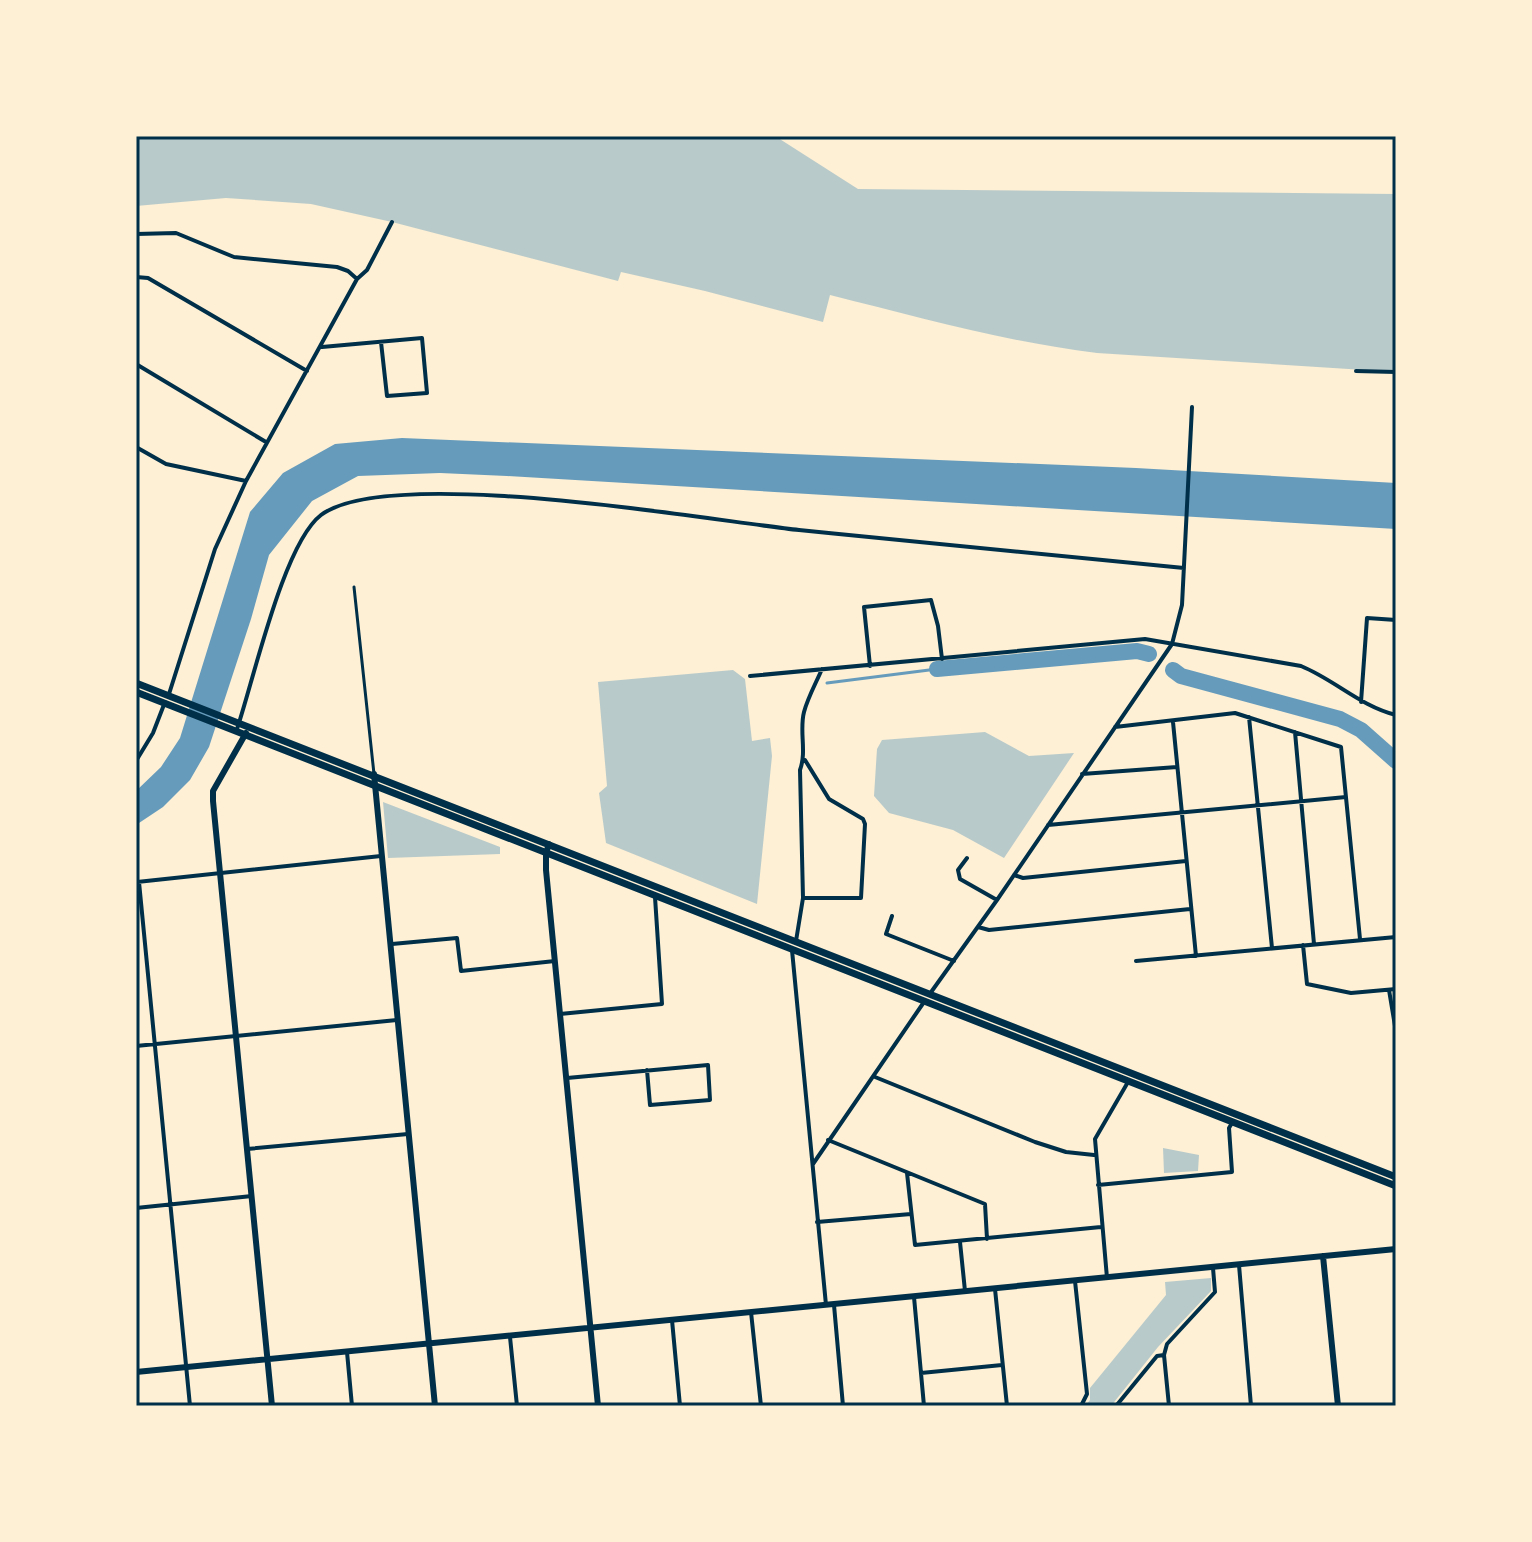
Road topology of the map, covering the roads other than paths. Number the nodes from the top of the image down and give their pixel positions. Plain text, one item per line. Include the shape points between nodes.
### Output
1 (392, 222) dead end
2 (136, 234) edge
3 (136, 277) edge
4 (357, 279) junction
5 (381, 342) junction
6 (320, 348) junction
7 (136, 364) edge
8 (307, 371) junction
9 (1356, 371) dead end
10 (1396, 372) edge
11 (1192, 407) dead end
12 (266, 442) junction
13 (136, 447) edge
14 (246, 481) junction
15 (1184, 566) junction
16 (354, 587) dead end
17 (1396, 620) edge
18 (1172, 644) junction
19 (942, 659) junction
20 (870, 666) junction
21 (822, 669) junction
22 (750, 676) dead end
23 (136, 683) edge
24 (136, 692) edge
25 (171, 701) junction
26 (1361, 702) junction
27 (1396, 715) edge
28 (1249, 717) junction
29 (219, 720) junction
30 (1173, 722) junction
31 (239, 723) junction
32 (249, 727) junction
33 (1115, 727) junction
34 (236, 732) junction
35 (1295, 732) junction
36 (245, 736) junction
37 (804, 760) junction
38 (136, 761) edge
39 (1177, 767) junction
40 (374, 774) junction
41 (1082, 774) junction
42 (375, 786) junction
43 (1346, 797) junction
44 (1300, 802) junction
45 (1257, 806) junction
46 (1183, 813) junction
47 (1048, 825) junction
48 (549, 844) junction
49 (546, 853) junction
50 (381, 856) junction
51 (967, 858) dead end
52 (1187, 861) junction
53 (219, 873) junction
54 (1014, 875) junction
55 (137, 882) edge
56 (655, 895) junction
57 (803, 898) junction
58 (997, 900) junction
59 (1191, 909) junction
60 (892, 916) dead end
61 (978, 927) junction
62 (1396, 937) edge
63 (1360, 939) junction
64 (796, 941) junction
65 (389, 944) junction
66 (1314, 944) junction
67 (1303, 945) junction
68 (1272, 948) junction
69 (792, 950) junction
70 (1196, 956) junction
71 (555, 961) junction
72 (954, 961) junction
73 (1136, 961) dead end
74 (1396, 989) edge
75 (1389, 990) junction
76 (930, 993) junction
77 (925, 1002) junction
78 (560, 1014) junction
79 (397, 1020) junction
80 (1396, 1032) edge
81 (236, 1036) junction
82 (155, 1044) junction
83 (136, 1046) edge
84 (647, 1070) junction
85 (875, 1077) junction
86 (567, 1078) junction
87 (1128, 1082) junction
88 (1232, 1123) junction
89 (408, 1134) junction
90 (828, 1140) junction
91 (247, 1149) junction
92 (1094, 1155) junction
93 (813, 1164) junction
94 (907, 1173) junction
95 (1396, 1177) edge
96 (1098, 1185) junction
97 (1396, 1186) edge
98 (252, 1196) junction
99 (171, 1205) junction
100 (136, 1208) edge
101 (912, 1214) junction
102 (817, 1222) junction
103 (1101, 1227) junction
104 (987, 1239) junction
105 (960, 1241) junction
106 (1396, 1249) edge
107 (1323, 1256) junction
108 (1239, 1265) junction
109 (1213, 1267) junction
110 (1107, 1278) junction
111 (1075, 1281) junction
112 (995, 1289) junction
113 (965, 1291) junction
114 (914, 1297) junction
115 (830, 1305) junction
116 (751, 1312) junction
117 (672, 1320) junction
118 (591, 1328) junction
119 (510, 1335) junction
120 (429, 1343) junction
121 (347, 1352) junction
122 (1164, 1355) junction
123 (267, 1360) junction
124 (1003, 1365) junction
125 (187, 1368) junction
126 (136, 1372) edge
127 (921, 1373) junction
128 (190, 1406) edge
129 (272, 1406) edge
130 (352, 1406) edge
131 (435, 1406) edge
132 (517, 1406) edge
133 (598, 1406) edge
134 (680, 1406) edge
135 (761, 1406) edge
136 (843, 1406) edge
137 (924, 1406) edge
138 (1007, 1406) edge
139 (1081, 1406) edge
140 (1116, 1406) edge
141 (1169, 1406) edge
142 (1251, 1406) edge
143 (1338, 1406) edge

1 - 4 street
2 - 4 street via 176,233 234,257 337,267
3 - 8 street via 148,278
4 - 6 street
5 - 5 street via 387,396 427,393 422,338
5 - 6 street
6 - 8 street
7 - 12 street
8 - 12 street
9 - 10 street
11 - 15 street
12 - 14 street
13 - 14 street via 166,464
14 - 25 street via 215,549
15 - 18 street
15 - 31 street via 554,501 414,493 371,498 331,509 308,528 277,596
16 - 40 street
17 - 26 street via 1367,618
18 - 19 street via 1145,639
18 - 26 street via 1301,666
18 - 33 street
19 - 20 street
19 - 20 street via 931,600 864,607
20 - 21 street
21 - 22 street
21 - 37 street via 804,711
23 - 25 highway
24 - 25 highway
25 - 29 highway
25 - 38 street
26 - 27 street
28 - 30 street via 1235,713
28 - 35 street
28 - 45 street
29 - 31 highway
29 - 34 highway
30 - 33 street
30 - 39 street
31 - 32 highway
31 - 34 street
32 - 36 street
32 - 40 highway
33 - 41 street
34 - 36 highway
35 - 43 street via 1341,747
35 - 44 street
36 - 42 highway
36 - 53 street via 213,791
37 - 57 street
37 - 57 street via 829,799 865,824 861,898
39 - 41 street
39 - 46 street
40 - 42 street
40 - 48 highway
41 - 47 street
42 - 49 highway
42 - 50 street
43 - 44 street
43 - 63 street
44 - 45 street
44 - 66 street
45 - 46 street
45 - 68 street
46 - 47 street
46 - 52 street
47 - 54 street
48 - 49 street
48 - 64 highway
49 - 56 highway
49 - 71 street
50 - 53 street
50 - 65 street
51 - 58 street via 958,870 960,879
52 - 54 street
52 - 59 street
53 - 55 street
53 - 81 street
54 - 58 street
55 - 82 street
56 - 69 highway
56 - 78 street via 662,1004
57 - 64 street
58 - 61 street
59 - 61 street
59 - 70 street
60 - 72 street via 886,934
61 - 72 street
62 - 63 street
63 - 66 street
64 - 76 highway
65 - 71 street via 457,938 461,971
65 - 79 street
66 - 67 street
67 - 68 street
67 - 75 street via 1307,984 1351,993
68 - 70 street
69 - 77 highway
69 - 93 street
70 - 73 street
71 - 78 street
72 - 76 street
74 - 75 street
75 - 80 street
76 - 77 street
76 - 95 highway
77 - 85 street
77 - 87 highway
78 - 86 street
79 - 81 street
79 - 89 street
81 - 82 street
81 - 91 street
82 - 83 street
82 - 99 street
84 - 84 street via 708,1065 710,1100 650,1105
84 - 86 street
85 - 90 street
85 - 92 street via 1035,1142
86 - 118 street
87 - 88 highway
87 - 92 street via 1095,1139
88 - 96 street via 1232,1172
88 - 97 highway
89 - 91 street
89 - 120 street
90 - 93 street
90 - 94 street
91 - 98 street
92 - 96 street
93 - 102 street
94 - 101 street
94 - 104 street via 985,1204
96 - 103 street
98 - 99 street
98 - 123 street
99 - 100 street
99 - 125 street
101 - 102 street
101 - 105 street via 915,1245
102 - 115 street
103 - 104 street
103 - 110 street
104 - 105 street
105 - 113 street
106 - 107 street
107 - 108 street
107 - 143 street
108 - 109 street
108 - 142 street
109 - 110 street
109 - 122 street via 1215,1292 1167,1344
110 - 111 street
111 - 112 street
111 - 139 street via 1087,1394
112 - 113 street
112 - 124 street
113 - 114 street
114 - 115 street
114 - 127 street
115 - 116 street
115 - 136 street
116 - 117 street
116 - 135 street
117 - 118 street
117 - 134 street
118 - 119 street
118 - 133 street
119 - 120 street
119 - 132 street
120 - 121 street
120 - 131 street
121 - 123 street
121 - 130 street
122 - 140 street via 1157,1356
122 - 141 street
123 - 125 street
123 - 129 street
124 - 127 street
124 - 138 street
125 - 126 street
125 - 128 street
127 - 137 street

